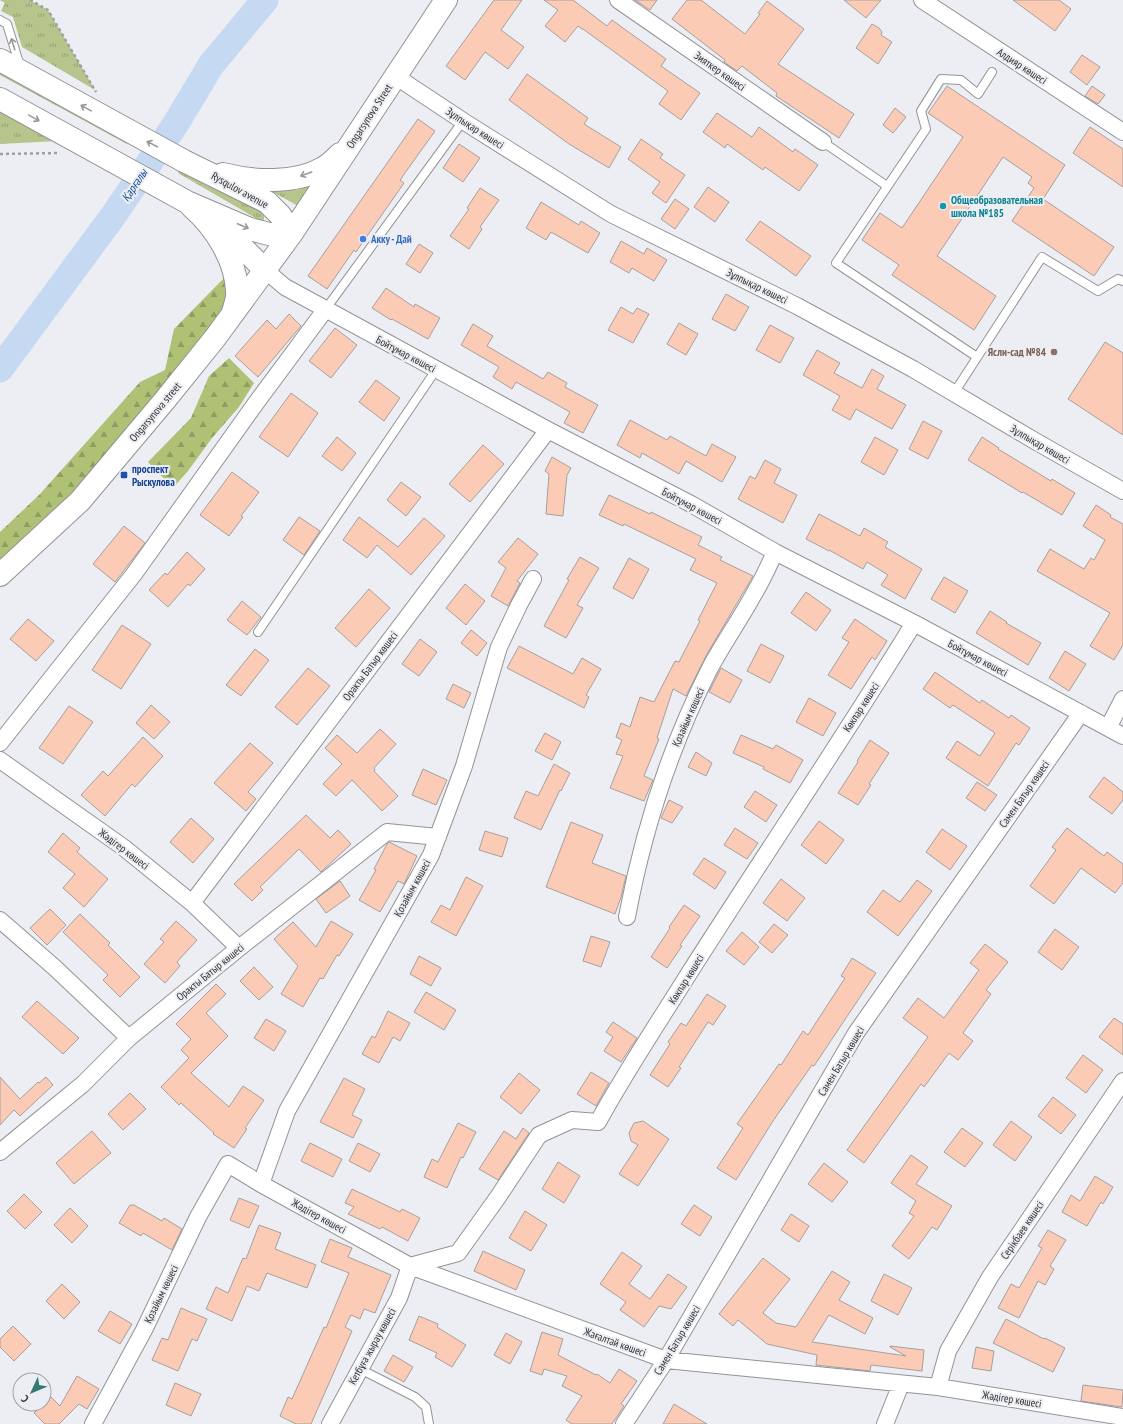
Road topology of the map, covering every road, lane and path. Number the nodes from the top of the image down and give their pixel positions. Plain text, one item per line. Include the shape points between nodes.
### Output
1 (30, 0) edge
2 (446, 0) edge
3 (618, 0) edge
4 (922, 0) edge
5 (0, 20) edge
6 (0, 60) edge
7 (22, 72) junction
8 (992, 72) dead end
9 (396, 76) junction
10 (97, 93) dead end
11 (0, 99) edge
12 (463, 121) junction
13 (1123, 132) edge
14 (823, 142) joint
15 (350, 146) junction
16 (60, 153) dead end
17 (0, 154) edge
18 (192, 165) junction
19 (887, 186) junction
20 (178, 197) junction
21 (204, 217) junction
22 (292, 232) junction
23 (265, 270) junction
24 (1123, 281) edge
25 (325, 310) junction
26 (233, 315) junction
27 (978, 357) junction
28 (436, 370) junction
29 (954, 393) junction
30 (548, 430) junction
31 (1123, 491) edge
32 (775, 552) junction
33 (0, 576) edge
34 (533, 579) dead end
35 (914, 623) junction
36 (258, 632) dead end
37 (1123, 699) edge
38 (1081, 713) junction
39 (1108, 728) junction
40 (1123, 736) edge
41 (0, 742) edge
42 (0, 760) edge
43 (438, 837) junction
44 (192, 903) junction
45 (627, 917) dead end
46 (0, 920) edge
47 (239, 948) junction
48 (128, 1038) junction
49 (1123, 1081) edge
50 (0, 1152) edge
51 (228, 1164) joint
52 (260, 1184) junction
53 (410, 1266) junction
54 (666, 1360) junction
55 (360, 1369) junction
56 (901, 1384) junction
57 (938, 1387) junction
58 (1123, 1418) edge
59 (93, 1424) edge
60 (330, 1424) edge
61 (429, 1424) edge
62 (624, 1424) edge
63 (885, 1424) edge

1 - 10 path via 48,10
2 - 9 main road, Ongarsynova Street
3 - 14 street, Зияткер көшесі
4 - 13 street, Алдияр көшесі
7 -> 5 lane via 7,24
6 - 7 main road, Rysqulov avenue
18 -> 7 main road, Rysqulov avenue
8 - 19 lane via 978,94 961,80 941,79 921,111 926,129
9 - 12 street, Зұлпықар көшесі
9 - 15 main road, Ongarsynova Street
11 -> 20 main road
12 - 25 lane
12 - 29 street, Зұлпықар көшесі via 611,214 797,306
14 - 19 lane
15 -> 18 main road via 323,168 296,178 272,180 229,176
15 - 22 main road, Ongarsynova Street
16 - 17 path
18 - 22 main road, Rysqulov avenue via 267,202
19 - 27 lane via 836,263
20 - 21 main road
20 -> 22 main road via 250,229 269,234
21 - 23 main road via 238,243
21 - 26 main road via 224,248 235,273 237,292
22 - 23 main road, Ongarsynova street
23 - 25 street, Бойтұмар көшесі via 285,287
23 - 26 main road, Ongarsynova street
24 - 27 lane via 1118,279 1098,291 1042,257
25 - 28 street, Бойтұмар көшесі
25 - 41 street via 134,574
26 - 33 main road, Ongarsynova street via 80,501
27 - 29 lane
28 - 30 street, Бойтұмар көшесі
28 - 36 lane
29 - 31 street, Зұлпықар көшесі
30 - 32 street, Бойтұмар көшесі via 691,504
30 - 44 street, Оракты Батыр көшесі
32 - 35 street, Бойтұмар көшесі
32 - 45 street, Қозайым көшесі via 756,591 711,667 681,729 650,816
34 - 43 street, Қозайым көшесі via 499,646 464,766
35 - 38 street, Бойтұмар көшесі
35 - 53 street, Көкпар көшесі via 722,922 598,1122 572,1120 539,1135 458,1253
37 - 39 street
38 - 39 street, Бойтұмар көшесі
38 - 54 street, Самен Батыр көшесі via 856,1033
39 - 40 street, Бойтұмар көшесі
42 - 44 street, Жәдігер көшесі via 123,847
43 - 47 street, Оракты Батыр көшесі via 387,832
43 - 52 street, Қозайым көшесі via 431,855 287,1112
44 - 47 street, Жәдігер көшесі
46 - 48 street via 54,967
47 - 48 street, Оракты Батыр көшесі
48 - 50 street, Оракты Батыр көшесі via 84,1084
49 - 57 street, Серікбаев көшесі via 990,1277 948,1351
51 - 52 street, Жәдігер көшесі
51 - 59 street, Қозайым көшесі via 198,1217 144,1330
52 - 53 street, Жәдігер көшесі
53 - 54 street, Жағалтай көшесі
53 - 55 street, Кетбұға жырау көшесі via 399,1298
54 - 56 street, Жағалтай көшесі
54 - 62 street, Самен Батыр көшесі
55 - 60 street, Кетбұға жырау көшесі
55 - 61 lane via 415,1397 426,1406
56 - 57 street, Жәдігер көшесі
56 - 63 street
57 - 58 street, Жәдігер көшесі

